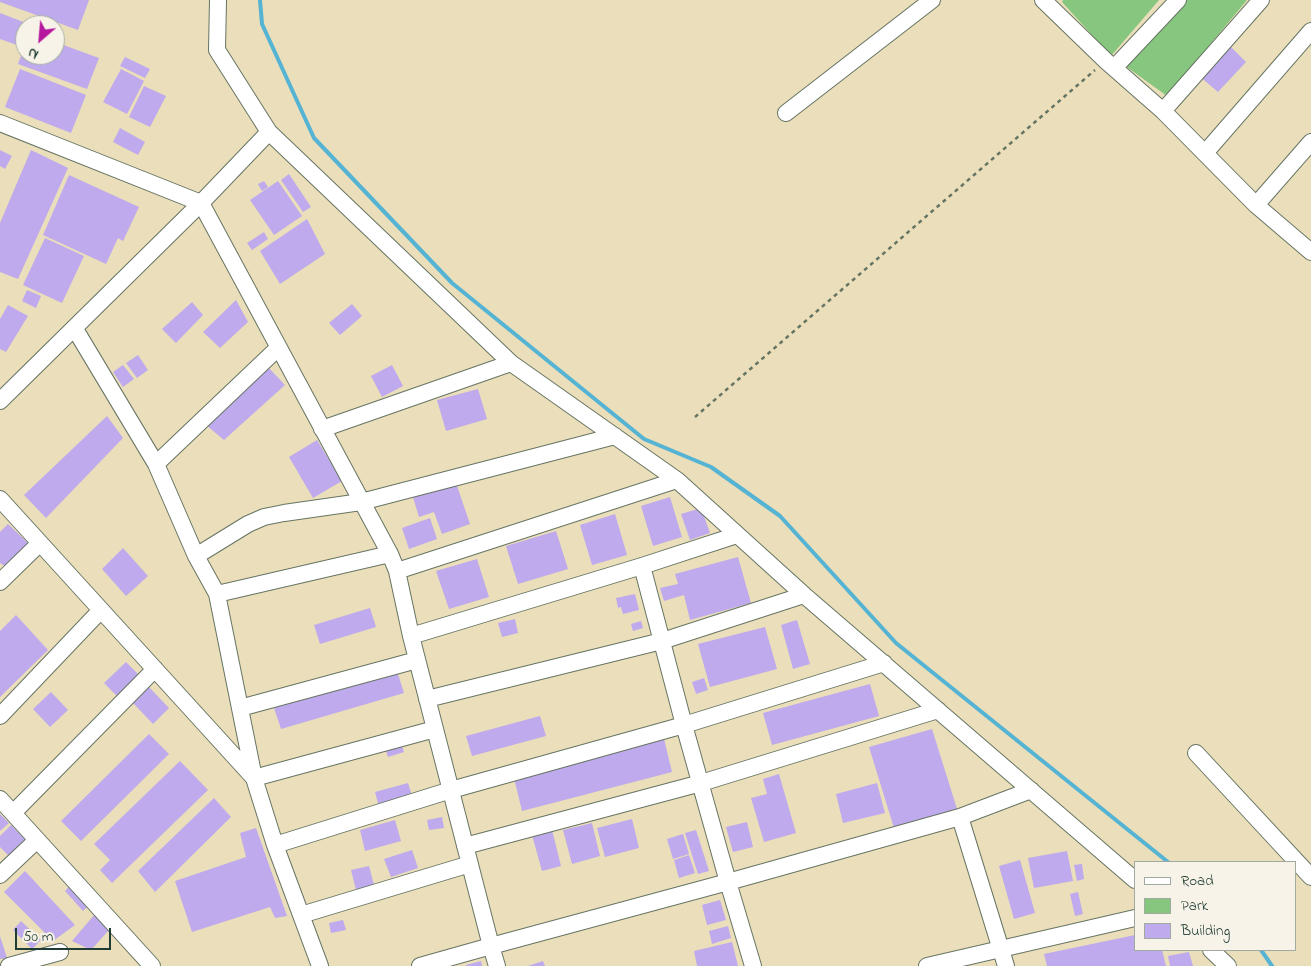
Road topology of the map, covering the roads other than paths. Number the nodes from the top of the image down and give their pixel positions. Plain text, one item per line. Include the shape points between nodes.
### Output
1 (218, 0) edge
2 (932, 0) edge
3 (1044, 0) edge
4 (1178, 0) edge
5 (1261, 0) edge
6 (1311, 32) edge
7 (1110, 64) junction
8 (1163, 111) junction
9 (786, 113) dead end
10 (0, 123) edge
11 (269, 132) junction
12 (1311, 142) edge
13 (1205, 153) junction
14 (201, 203) junction
15 (1256, 205) junction
16 (1311, 252) edge
17 (75, 329) junction
18 (278, 348) junction
19 (511, 363) junction
20 (0, 401) edge
21 (322, 430) junction
22 (615, 436) junction
23 (156, 464) junction
24 (677, 480) junction
25 (0, 499) edge
26 (361, 502) junction
27 (737, 535) junction
28 (40, 543) junction
29 (390, 554) junction
30 (196, 556) junction
31 (642, 566) junction
32 (397, 571) junction
33 (0, 582) edge
34 (217, 594) junction
35 (804, 594) junction
36 (101, 610) junction
37 (411, 636) junction
38 (662, 641) junction
39 (417, 660) junction
40 (884, 663) junction
41 (155, 669) junction
42 (427, 699) junction
43 (240, 708) junction
44 (938, 710) junction
45 (0, 716) edge
46 (684, 725) junction
47 (435, 729) junction
48 (1196, 753) dead end
49 (254, 778) junction
50 (701, 783) junction
51 (451, 790) junction
52 (1031, 790) junction
53 (0, 799) edge
54 (13, 813) junction
55 (960, 817) junction
56 (37, 840) junction
57 (275, 845) junction
58 (465, 846) junction
59 (470, 864) junction
60 (0, 875) edge
61 (1311, 877) edge
62 (1134, 879) edge
63 (728, 882) junction
64 (301, 915) junction
65 (1134, 918) edge
66 (491, 946) junction
67 (1001, 950) junction
68 (1212, 951) edge
69 (60, 952) dead end
70 (9, 966) edge
71 (152, 966) edge
72 (320, 966) edge
73 (420, 966) edge
74 (497, 966) edge
75 (753, 966) edge
76 (927, 966) edge
77 (1006, 966) edge
78 (1228, 966) edge

1 - 11 street via 218,50
2 - 9 street
3 - 7 street
4 - 7 street
5 - 8 street
6 - 13 street
7 - 8 street
8 - 13 street
10 - 14 street
11 - 14 street
11 - 19 street
12 - 15 street
13 - 15 street
14 - 17 street
14 - 18 street
15 - 16 street
17 - 20 street
17 - 23 street
18 - 21 street
18 - 23 street
19 - 21 street
19 - 22 street
21 - 26 street
22 - 24 street
22 - 26 street
23 - 30 street
24 - 27 street
24 - 32 street
25 - 28 street
26 - 29 street
26 - 30 street via 264,517
27 - 31 street
27 - 35 street
28 - 33 street
28 - 36 street
29 - 32 street
29 - 34 street
30 - 34 street
31 - 37 street
31 - 38 street
32 - 37 street
34 - 43 street
35 - 38 street
35 - 40 street
36 - 41 street
36 - 45 street
37 - 39 street
38 - 42 street
38 - 46 street
39 - 42 street
39 - 43 street
40 - 44 street
40 - 46 street
41 - 49 street
41 - 54 street
42 - 47 street
43 - 49 street
44 - 50 street
44 - 52 street
46 - 50 street
46 - 51 street
47 - 49 street
47 - 51 street
48 - 61 street
49 - 57 street
50 - 58 street
50 - 63 street
51 - 57 street
51 - 58 street
52 - 55 street
52 - 62 street
53 - 54 street
54 - 56 street
55 - 63 street
55 - 67 street
56 - 60 street
56 - 71 street
57 - 64 street
58 - 59 street
59 - 64 street
59 - 66 street
63 - 66 street
63 - 75 street
64 - 72 street
65 - 67 street
66 - 73 street
66 - 74 street
67 - 76 street
67 - 77 street
68 - 78 street
69 - 70 street

